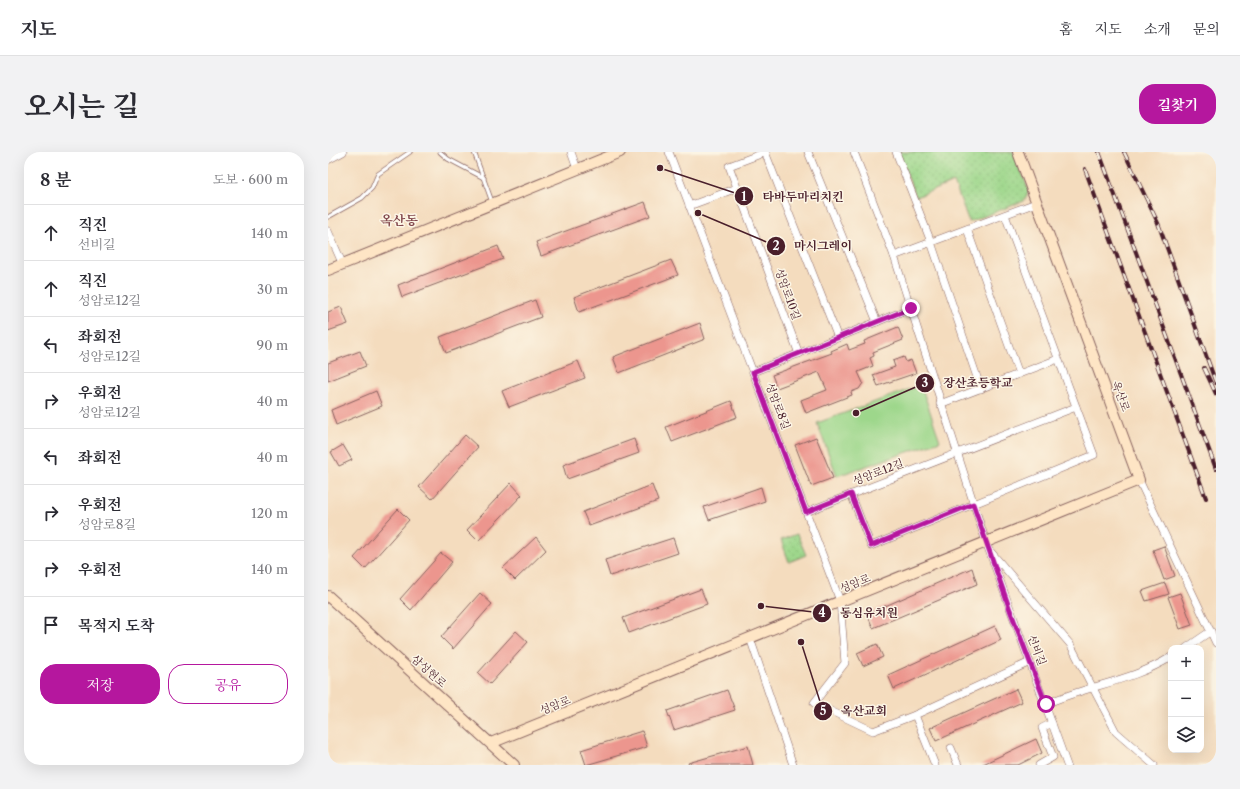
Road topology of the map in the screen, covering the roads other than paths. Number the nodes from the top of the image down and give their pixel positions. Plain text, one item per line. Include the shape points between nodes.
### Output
1 (343, 152) edge
2 (410, 152) edge
3 (440, 152) edge
4 (474, 152) edge
5 (571, 152) edge
6 (620, 152) edge
7 (669, 152) edge
8 (765, 152) edge
9 (808, 152) edge
10 (854, 152) edge
11 (896, 152) edge
12 (1018, 152) edge
13 (328, 160) edge
14 (577, 169) junction
15 (484, 178) junction
16 (737, 188) junction
17 (1036, 203) junction
18 (493, 204) junction
19 (689, 206) junction
20 (1005, 215) junction
21 (328, 217) edge
22 (967, 229) junction
23 (328, 231) edge
24 (931, 242) junction
25 (894, 256) junction
26 (343, 265) junction
27 (328, 270) edge
28 (911, 308) junction
29 (876, 322) junction
30 (838, 338) junction
31 (799, 354) junction
32 (1058, 359) junction
33 (753, 372) junction
34 (1019, 374) junction
35 (981, 389) junction
36 (940, 404) junction
37 (1076, 407) junction
38 (956, 454) junction
39 (1139, 480) junction
40 (851, 494) junction
41 (973, 504) junction
42 (806, 512) junction
43 (987, 545) junction
44 (328, 596) edge
45 (840, 601) junction
46 (1211, 631) junction
47 (750, 638) junction
48 (1216, 643) edge
49 (1190, 645) edge
50 (1168, 659) edge
51 (1030, 662) junction
52 (1092, 689) junction
53 (1046, 704) junction
54 (915, 715) junction
55 (1052, 723) junction
56 (491, 743) junction
57 (951, 748) dead end
58 (514, 765) edge
59 (793, 765) edge
60 (935, 765) edge
61 (958, 765) edge
62 (1039, 765) edge
63 (1067, 765) edge
64 (1154, 765) edge

1 - 13 street
2 - 21 lane via 378,174 372,188 362,198
3 - 15 lane
4 - 15 lane
5 - 14 street
6 - 14 street
7 - 19 street, 성암로8길
8 - 16 street, 성암로10길 via 729,166
8 - 30 street
9 - 29 street
10 - 25 street
11 - 24 street
12 - 17 street, 옥산로
14 - 18 street
15 - 18 lane
16 - 19 street
16 - 31 street, 성암로10길
17 - 20 street
17 - 39 street, 옥산로
18 - 26 street
19 - 33 street, 성암로8길
20 - 22 street
20 - 32 street
22 - 24 street
22 - 34 street
23 - 26 street
24 - 25 street
24 - 35 street
25 - 28 street
26 - 27 street
28 - 29 street
28 - 36 street
29 - 30 street
30 - 31 street
31 - 33 street
32 - 34 street
32 - 37 street
33 - 42 street, 성암로8길
34 - 35 street
35 - 36 street
36 - 38 street
37 - 38 street, 성암로12길
37 - 41 street, 성암로12길 via 1094,455
38 - 40 street, 성암로12길
38 - 41 street
39 - 43 street, 성암로
39 - 46 street, 옥산로
40 - 41 street, 성암로12길 via 871,546
40 - 42 street
41 - 43 street
42 - 45 street, 성암로8길
43 - 45 street, 성암로
43 - 51 street, 선비길
43 - 52 street via 1070,644
44 - 56 street, 삼성현로
45 - 47 street, 성암로
45 - 54 street, 성암로8길 via 845,663 814,703 873,731
46 - 48 street, 옥산로
46 - 49 street
47 - 56 street, 성암로
47 - 59 street
50 - 52 street via 1159,665
51 - 53 street, 선비길
51 - 54 street
52 - 53 street
52 - 64 street via 1116,732
53 - 55 street, 선비길
54 - 60 street
55 - 62 street via 1042,728 1053,757
55 - 63 street, 선비길
56 - 58 street, 삼성현로
57 - 61 street

